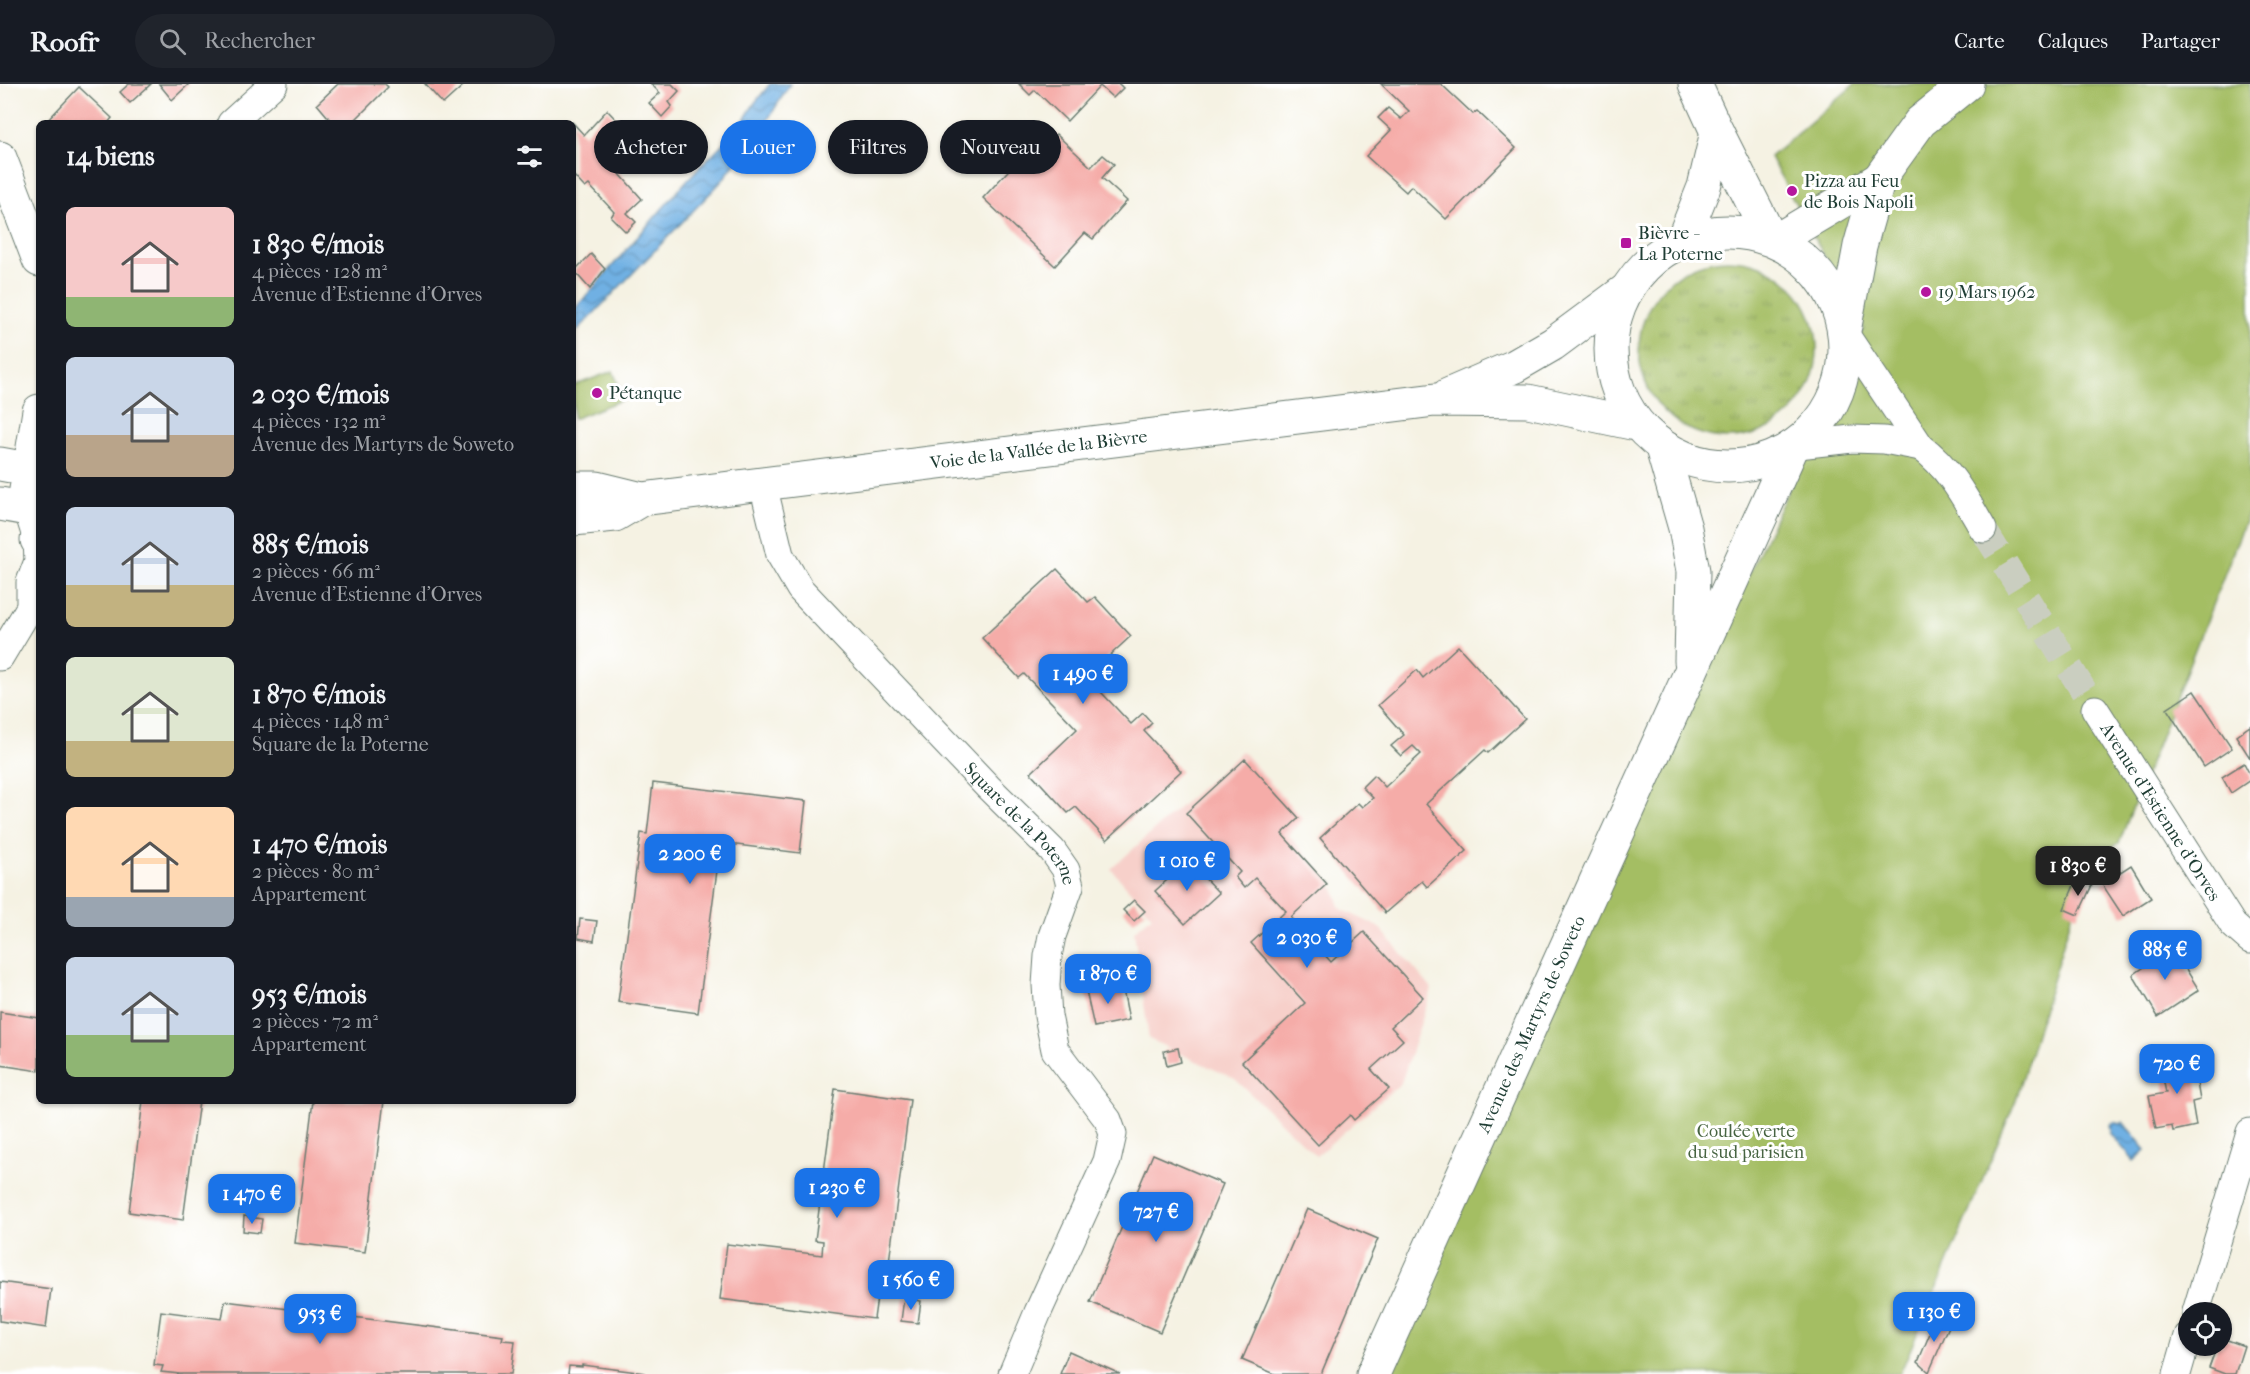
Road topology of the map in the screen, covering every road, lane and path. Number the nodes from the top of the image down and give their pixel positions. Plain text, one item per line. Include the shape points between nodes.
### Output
1 (274, 84) edge
2 (1695, 84) edge
3 (1968, 84) edge
4 (234, 120) edge
5 (1717, 132) junction
6 (0, 158) edge
7 (1880, 179) junction
8 (1773, 240) junction
9 (1682, 242) junction
10 (36, 252) edge
11 (1626, 290) junction
12 (1845, 331) junction
13 (1435, 400) junction
14 (1636, 424) junction
15 (36, 429) edge
16 (1795, 447) junction
17 (1921, 447) junction
18 (1662, 448) junction
19 (763, 485) junction
20 (576, 488) edge
21 (25, 497) edge
22 (642, 499) junction
23 (576, 519) edge
24 (1983, 529) tunnel mouth
25 (36, 551) edge
26 (36, 566) edge
27 (34, 606) edge
28 (0, 657) edge
29 (1690, 673) junction
30 (2095, 709) tunnel mouth
31 (2250, 940) edge
32 (2250, 1132) edge
33 (2199, 1302) edge
34 (2182, 1356) edge
35 (1012, 1374) edge
36 (1372, 1374) edge
37 (2177, 1374) edge

1 - 4 street
2 - 5 main road
3 - 7 main road via 1920,122
5 - 8 main road
5 - 9 main road via 1704,187
6 - 10 main road
7 - 8 main road
7 - 12 main road via 1860,246
8 - 9 main road via 1723,232
8 - 12 main road via 1800,255 1821,276 1836,300
9 - 11 main road via 1647,263
11 - 13 main road, Voie de la Vallée de la Bièvre via 1534,356
11 - 14 main road via 1613,323 1610,359 1618,393
12 - 16 main road via 1844,376 1827,415
12 - 17 street
13 - 14 main road, Voie de la Vallée de la Bièvre via 1528,401
13 - 19 main road, Voie de la Vallée de la Bièvre
14 - 18 main road
15 - 21 main road
16 - 17 street via 1852,439
16 - 18 main road via 1749,466 1704,465
16 - 29 main road, Avenue des Martyrs de Soweto
17 - 24 street via 1956,483
18 - 29 main road, Avenue des Martyrs de Soweto via 1693,571
19 - 22 main road, Voie de la Vallée de la Bièvre
19 - 35 street, Square de la Poterne via 780,555 800,589 1052,850 1066,870 1070,886 1048,956 1048,1016 1055,1050 1108,1120 1112,1145
20 - 22 main road, Voie de la Vallée de la Bièvre via 597,488
21 - 25 street
22 - 23 main road, Voie de la Vallée de la Bièvre via 615,514
26 - 27 street via 30,582
27 - 28 street
29 - 36 main road, Avenue des Martyrs de Soweto
30 - 31 street, Avenue d'Estienne d'Orves via 2233,925
32 - 33 street
34 - 37 street

